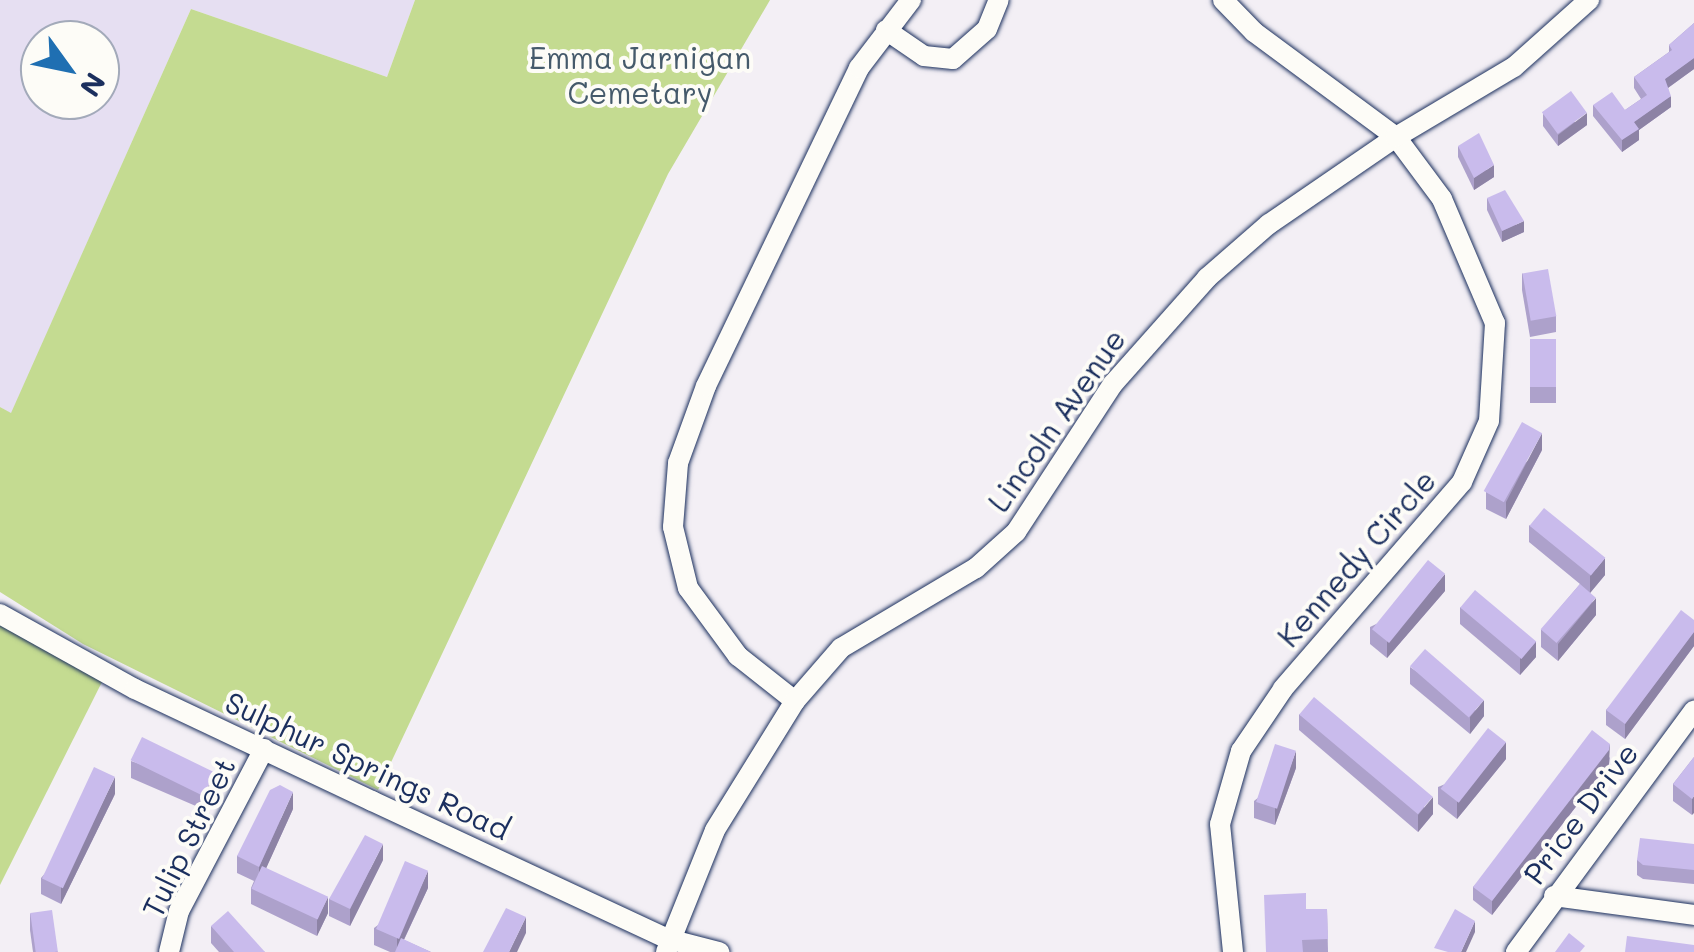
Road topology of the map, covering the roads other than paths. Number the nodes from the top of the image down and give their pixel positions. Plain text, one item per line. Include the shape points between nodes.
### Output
1 (912, 0) edge
2 (999, 0) edge
3 (1223, 0) edge
4 (1588, 0) edge
5 (886, 30) junction
6 (1396, 137) junction
7 (0, 614) edge
8 (795, 701) junction
9 (1694, 712) edge
10 (264, 749) junction
11 (1554, 896) junction
12 (1694, 915) edge
13 (667, 946) edge
14 (168, 952) edge
15 (719, 952) edge
16 (1233, 952) edge
17 (1516, 952) edge

1 - 5 street
2 - 5 street via 988,29 953,59 924,56
3 - 6 street, Kennedy Circle via 1254,32
4 - 6 street, Lincoln Avenue via 1514,67
5 - 8 street via 859,68 767,254 678,462 674,527 688,588 738,656
6 - 8 street, Lincoln Avenue via 1269,224 1206,278 1113,384 1016,532 976,568 842,648
6 - 16 street, Kennedy Circle via 1442,199 1494,323 1489,421 1462,482 1283,688 1241,752 1220,824
7 - 10 street, Sulphur Springs Road
8 - 13 street, Lincoln Avenue via 715,830
9 - 11 street, Price Drive
10 - 13 street, Sulphur Springs Road
10 - 14 street, Tulip Street via 179,911
11 - 12 street
11 - 17 street, Price Drive
13 - 15 street, Sulphur Springs Road

